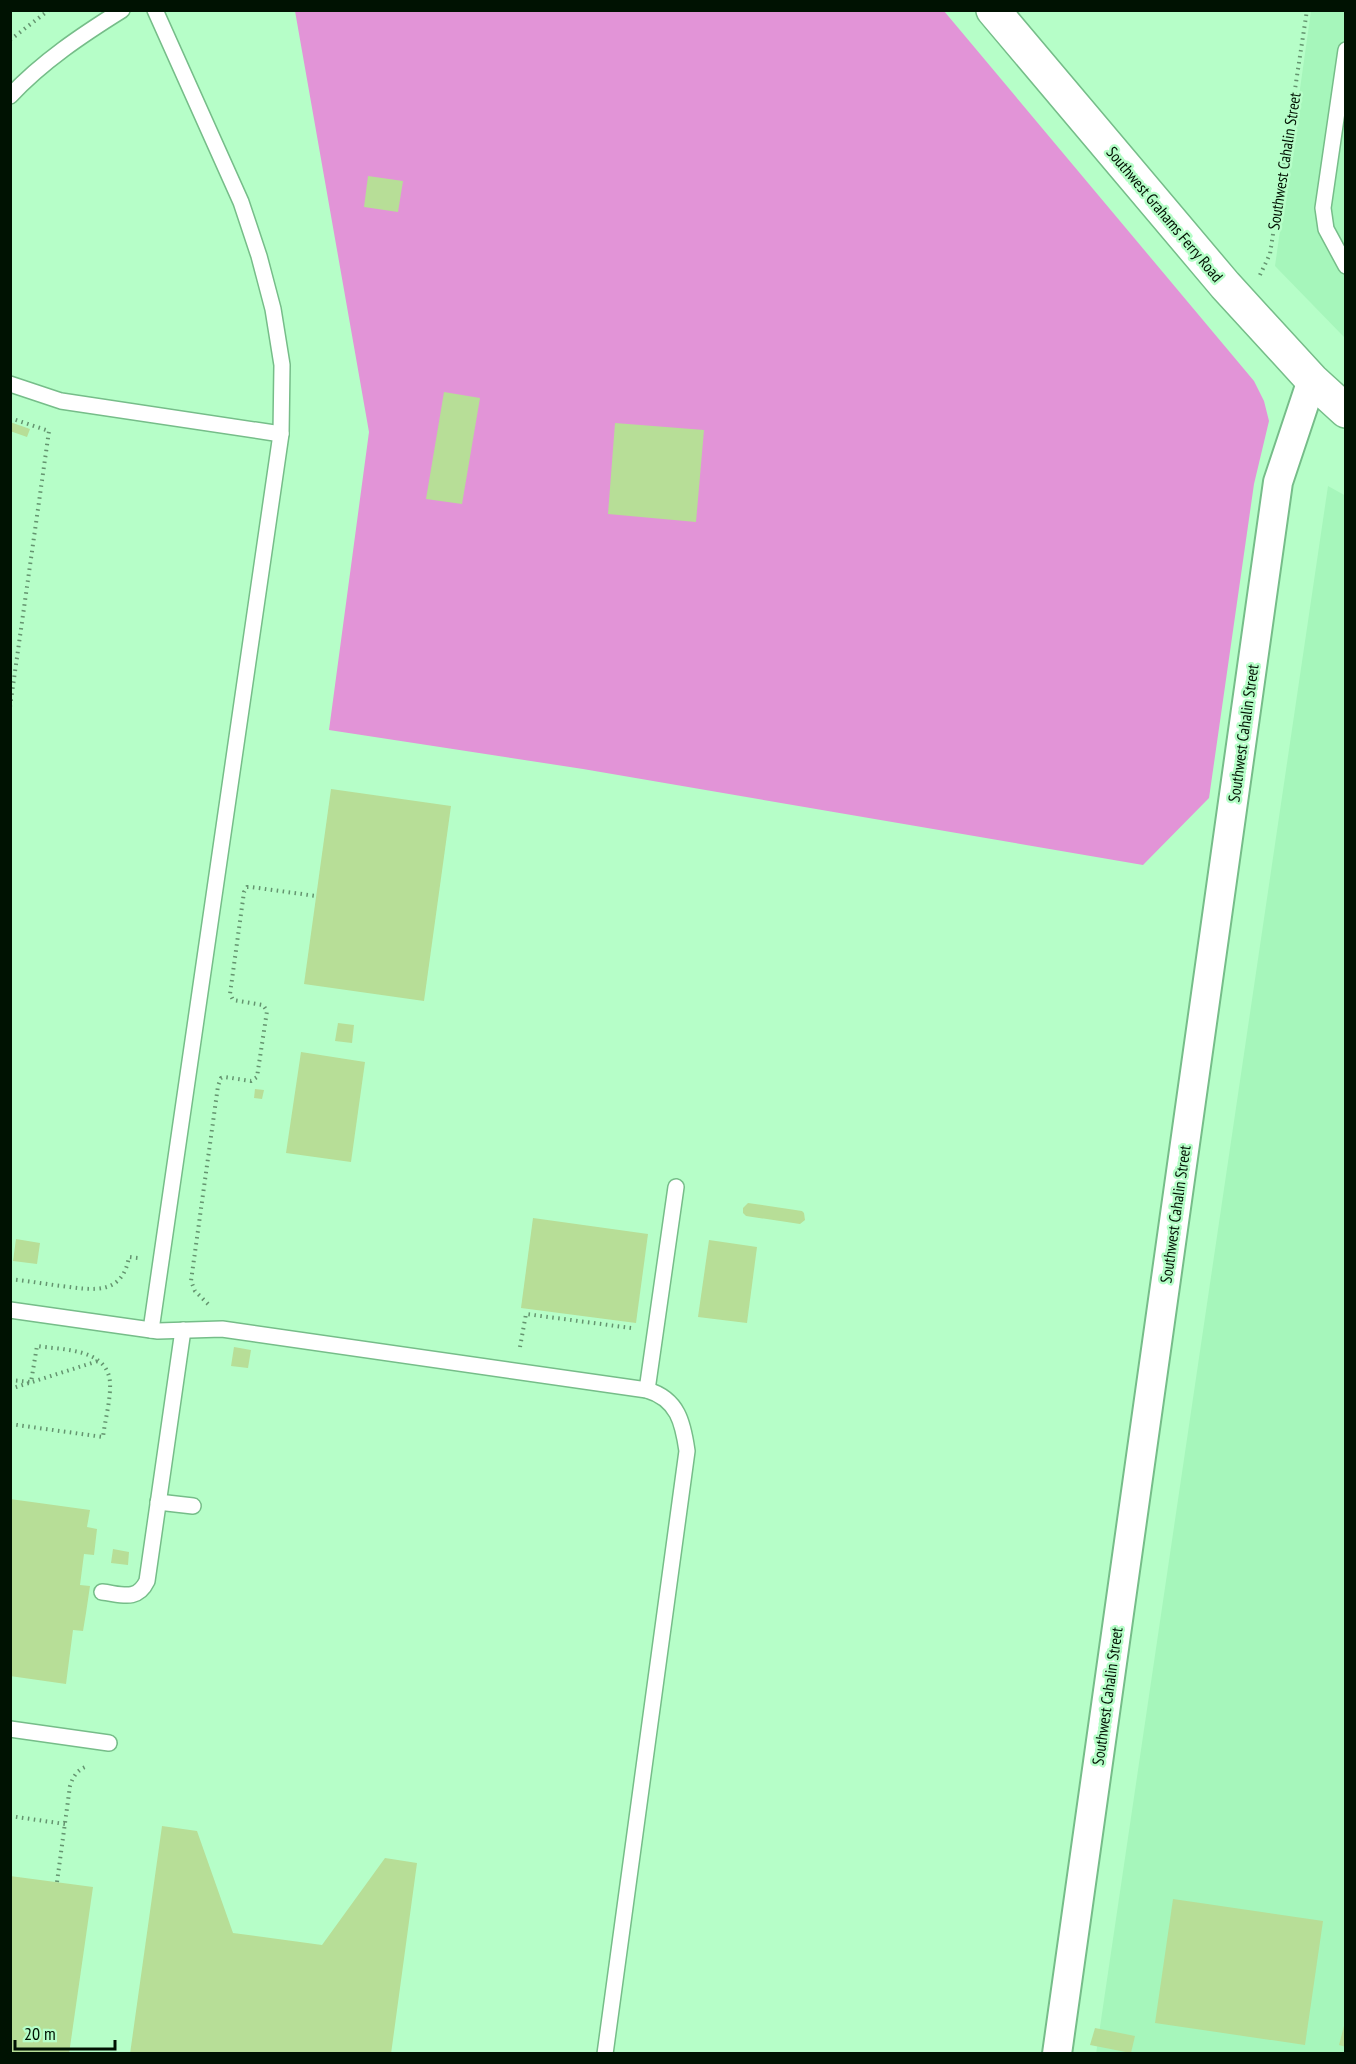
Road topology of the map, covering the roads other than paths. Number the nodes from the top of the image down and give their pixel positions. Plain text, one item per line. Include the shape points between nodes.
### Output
1 (122, 10) edge
2 (155, 10) edge
3 (993, 10) edge
4 (1346, 50) edge
5 (10, 96) edge
6 (1346, 266) edge
7 (1312, 380) junction
8 (10, 384) edge
9 (1346, 411) edge
10 (280, 434) junction
11 (676, 1187) dead end
12 (10, 1310) edge
13 (151, 1330) junction
14 (183, 1330) junction
15 (647, 1390) junction
16 (158, 1502) junction
17 (193, 1506) dead end
18 (102, 1592) dead end
19 (10, 1730) edge
20 (109, 1743) dead end
21 (605, 2054) edge
22 (1058, 2054) edge

1 - 5 lane via 30,75
2 - 10 lane via 241,202 259,256 282,365
3 - 7 main road, Southwest Grahams Ferry Road
4 - 6 lane via 1323,208 1326,229
7 - 9 main road, Southwest Grahams Ferry Road
7 - 22 street, Southwest Cahalin Street via 1278,482
8 - 10 lane via 61,400
10 - 13 lane
11 - 15 lane
12 - 13 lane
13 - 14 lane
14 - 15 lane via 222,1329
14 - 16 lane
15 - 21 lane via 669,1402 678,1414 687,1451
16 - 17 lane
16 - 18 lane via 144,1588 133,1596
19 - 20 lane

